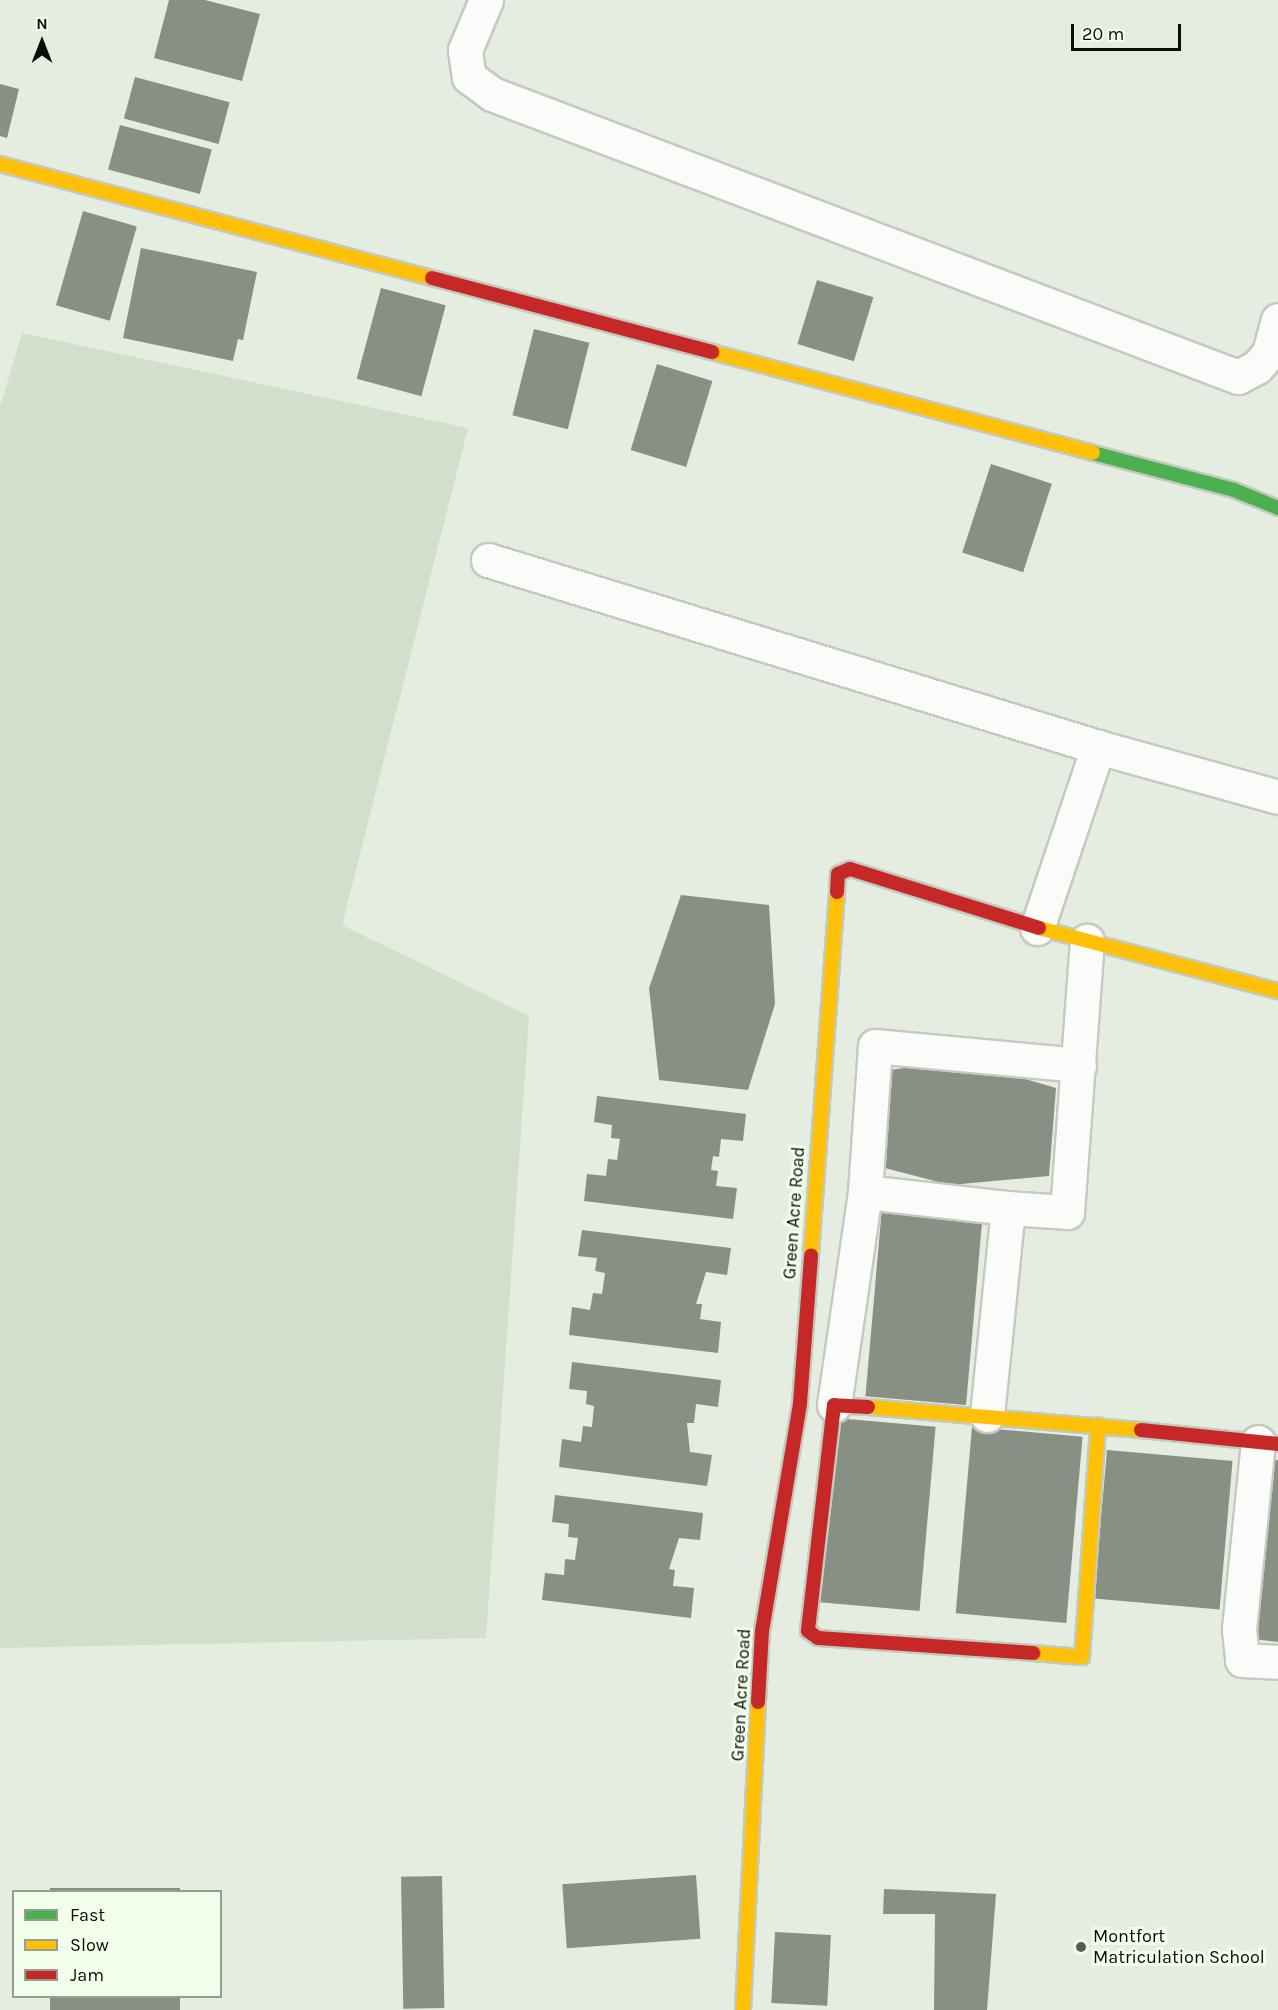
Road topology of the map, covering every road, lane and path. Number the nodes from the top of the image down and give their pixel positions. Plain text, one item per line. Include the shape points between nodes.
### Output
1 (486, 0) edge
2 (0, 164) edge
3 (1278, 320) edge
4 (1278, 508) edge
5 (488, 560) dead end
6 (1098, 747) junction
7 (1278, 797) edge
8 (1037, 928) junction
9 (1087, 941) junction
10 (1278, 991) edge
11 (1079, 1065) junction
12 (864, 1192) junction
13 (1008, 1208) junction
14 (834, 1405) junction
15 (987, 1415) junction
16 (1098, 1426) junction
17 (1268, 1443) edge
18 (1278, 1662) edge
19 (743, 2010) edge

1 - 3 street via 465,50 469,77 492,94 1238,377 1257,367 1269,353
2 - 4 street via 1222,487
5 - 6 street
6 - 7 street
6 - 8 street
8 - 9 street, Green Acre Road
8 - 19 street, Green Acre Road via 850,869 843,869 835,881 800,1403 762,1631
9 - 10 street, Green Acre Road
9 - 11 street
11 - 12 street via 875,1046
11 - 13 street via 1067,1212
12 - 13 street
12 - 14 street
13 - 15 street
14 - 15 street
14 - 16 street via 808,1630 818,1638 1082,1657
15 - 16 street
16 - 17 street
17 - 18 street via 1239,1629 1242,1660

